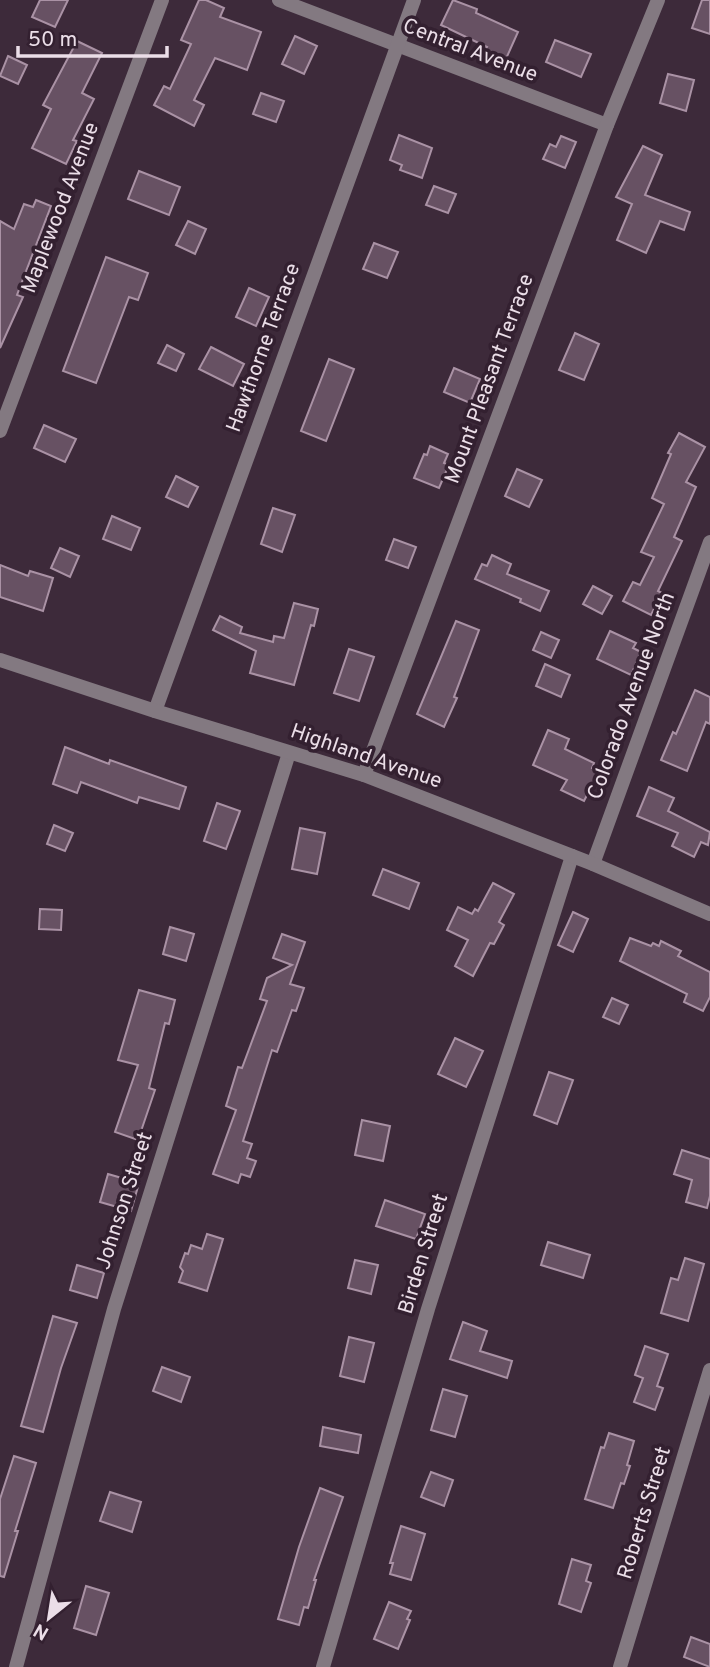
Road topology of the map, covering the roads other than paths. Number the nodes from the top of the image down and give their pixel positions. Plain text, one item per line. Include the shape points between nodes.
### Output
1 (162, 0) edge
2 (279, 0) edge
3 (414, 0) edge
4 (658, 0) edge
5 (396, 45) junction
6 (607, 125) junction
7 (0, 431) edge
8 (710, 542) edge
9 (0, 660) edge
10 (155, 711) junction
11 (289, 752) junction
12 (365, 775) junction
13 (572, 856) junction
14 (593, 864) junction
15 (710, 914) edge
16 (710, 1370) edge
17 (16, 1667) edge
18 (323, 1667) edge
19 (620, 1667) edge

1 - 7 street, Maplewood Avenue
2 - 5 street, Central Avenue
3 - 5 street, Hawthorne Terrace
4 - 6 street, Mount Pleasant Terrace
5 - 6 street, Central Avenue
5 - 10 street, Hawthorne Terrace
6 - 12 street, Mount Pleasant Terrace
8 - 14 street, Colorado Avenue North
9 - 10 street, Highland Avenue
10 - 11 street, Highland Avenue
11 - 12 street, Highland Avenue
11 - 17 street, Johnson Street via 114,1309
12 - 13 street, Highland Avenue
13 - 14 street, Highland Avenue
13 - 18 street, Birden Street via 428,1309
14 - 15 street, Highland Avenue
16 - 19 street, Roberts Street

